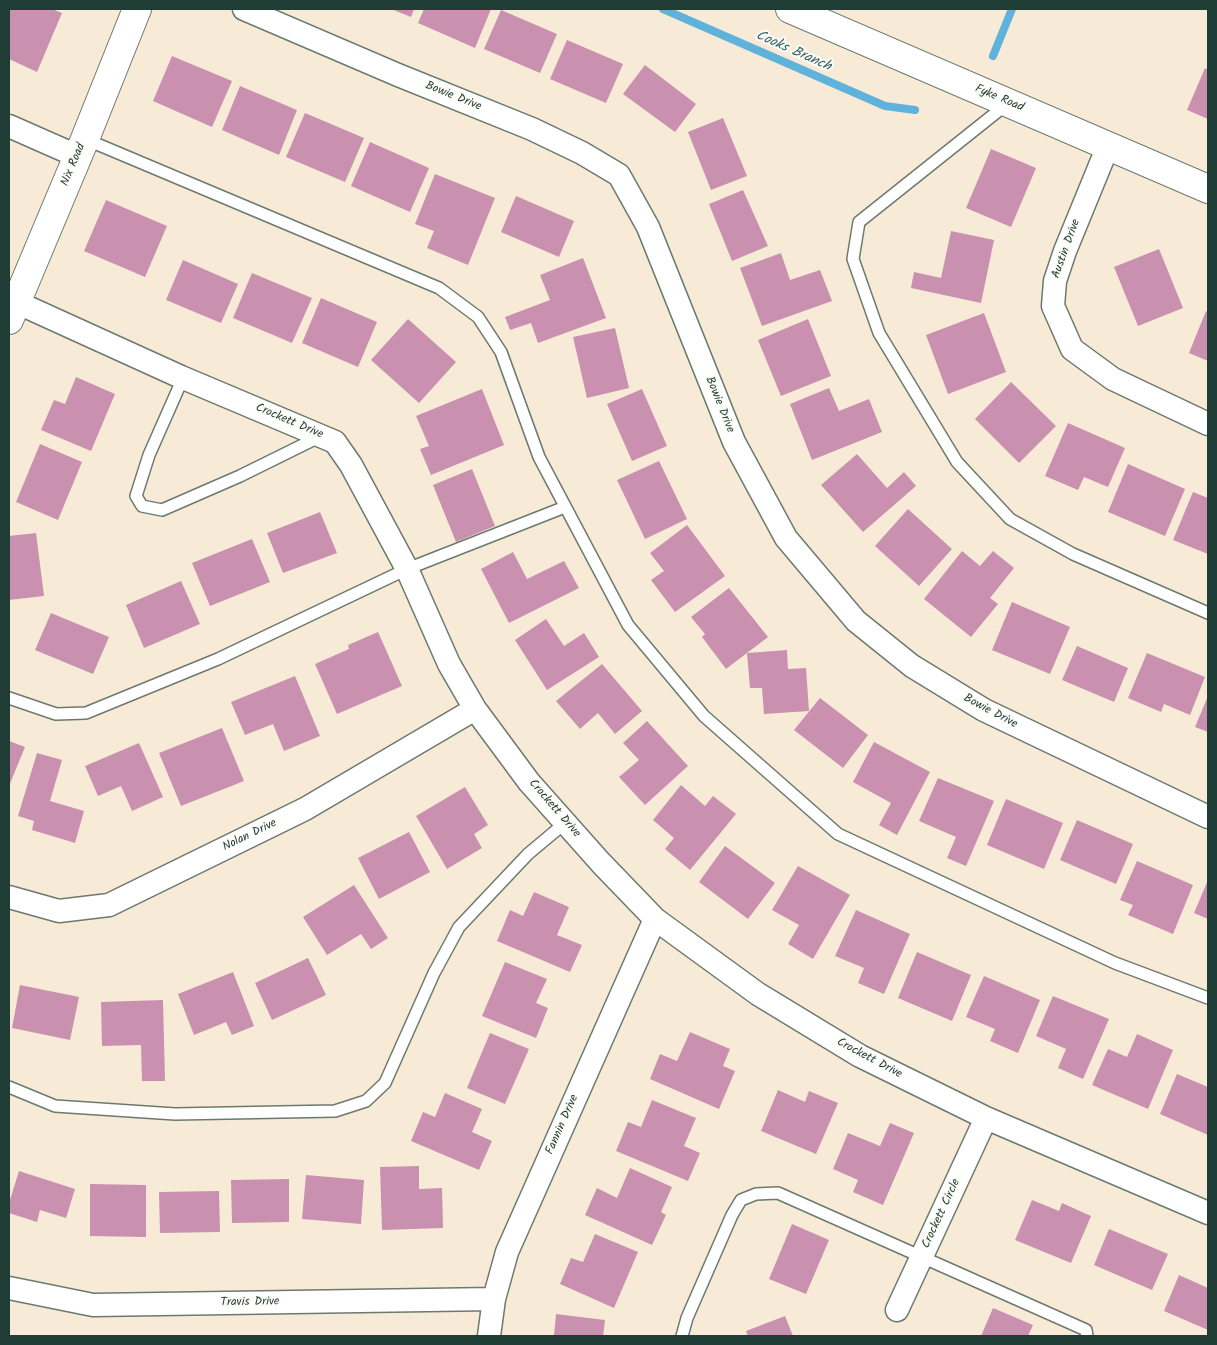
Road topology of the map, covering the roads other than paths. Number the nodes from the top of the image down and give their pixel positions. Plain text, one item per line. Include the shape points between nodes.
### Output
1 (137, 9) edge
2 (244, 9) edge
3 (790, 9) edge
4 (1008, 103) junction
5 (9, 126) edge
6 (1108, 146) junction
7 (81, 148) junction
8 (1208, 189) edge
9 (11, 314) edge
10 (183, 378) junction
11 (1208, 424) edge
12 (321, 436) junction
13 (565, 507) junction
14 (407, 569) junction
15 (1208, 613) edge
16 (9, 698) edge
17 (475, 709) junction
18 (1208, 817) edge
19 (565, 822) junction
20 (9, 897) edge
21 (655, 919) junction
22 (1208, 998) edge
23 (9, 1087) edge
24 (986, 1118) junction
25 (1208, 1213) edge
26 (921, 1258) junction
27 (9, 1288) edge
28 (494, 1299) junction
29 (897, 1310) dead end
30 (489, 1336) edge
31 (682, 1336) edge
32 (1087, 1336) edge

1 - 7 street, Nix Road
2 - 18 street, Bowie Drive via 532,129 619,175 648,227 734,442 786,538 856,621 912,666 984,710
3 - 4 street, Fyke Road
4 - 6 street, Fyke Road
4 - 15 lane via 859,222 853,259 879,333 957,462 1010,520 1073,554
5 - 7 street
6 - 8 street, Fyke Road
6 - 11 street, Austin Drive via 1057,273 1054,306 1072,348 1113,379
7 - 9 street, Nix Road
7 - 13 lane via 439,288 478,317 501,352 538,457
9 - 10 street, Crockett Drive
10 - 12 street, Crockett Drive
10 - 12 lane via 149,455 136,496 142,506 162,510
12 - 14 street, Crockett Drive via 335,442 351,465
13 - 14 lane
13 - 22 lane via 634,633 704,716 838,834 1115,963
14 - 16 lane via 218,659 86,713 56,714
14 - 17 street, Crockett Drive via 449,664
17 - 19 street, Crockett Drive via 529,782
17 - 20 street, Nolan Drive via 305,809 109,904 59,911
19 - 21 street, Crockett Drive
19 - 23 lane via 528,854 458,927 385,1083 366,1101 335,1111 175,1114 55,1106
21 - 24 street, Crockett Drive via 758,994 860,1056
21 - 28 street, Fannin Drive via 507,1252
24 - 25 street, Crockett Drive
24 - 26 street, Crockett Circle
26 - 29 street, Crockett Circle
26 - 31 lane via 778,1193 756,1194 742,1200 732,1214
26 - 32 lane via 1086,1330
27 - 28 street, Travis Drive via 93,1305
28 - 30 street, Fannin Drive

